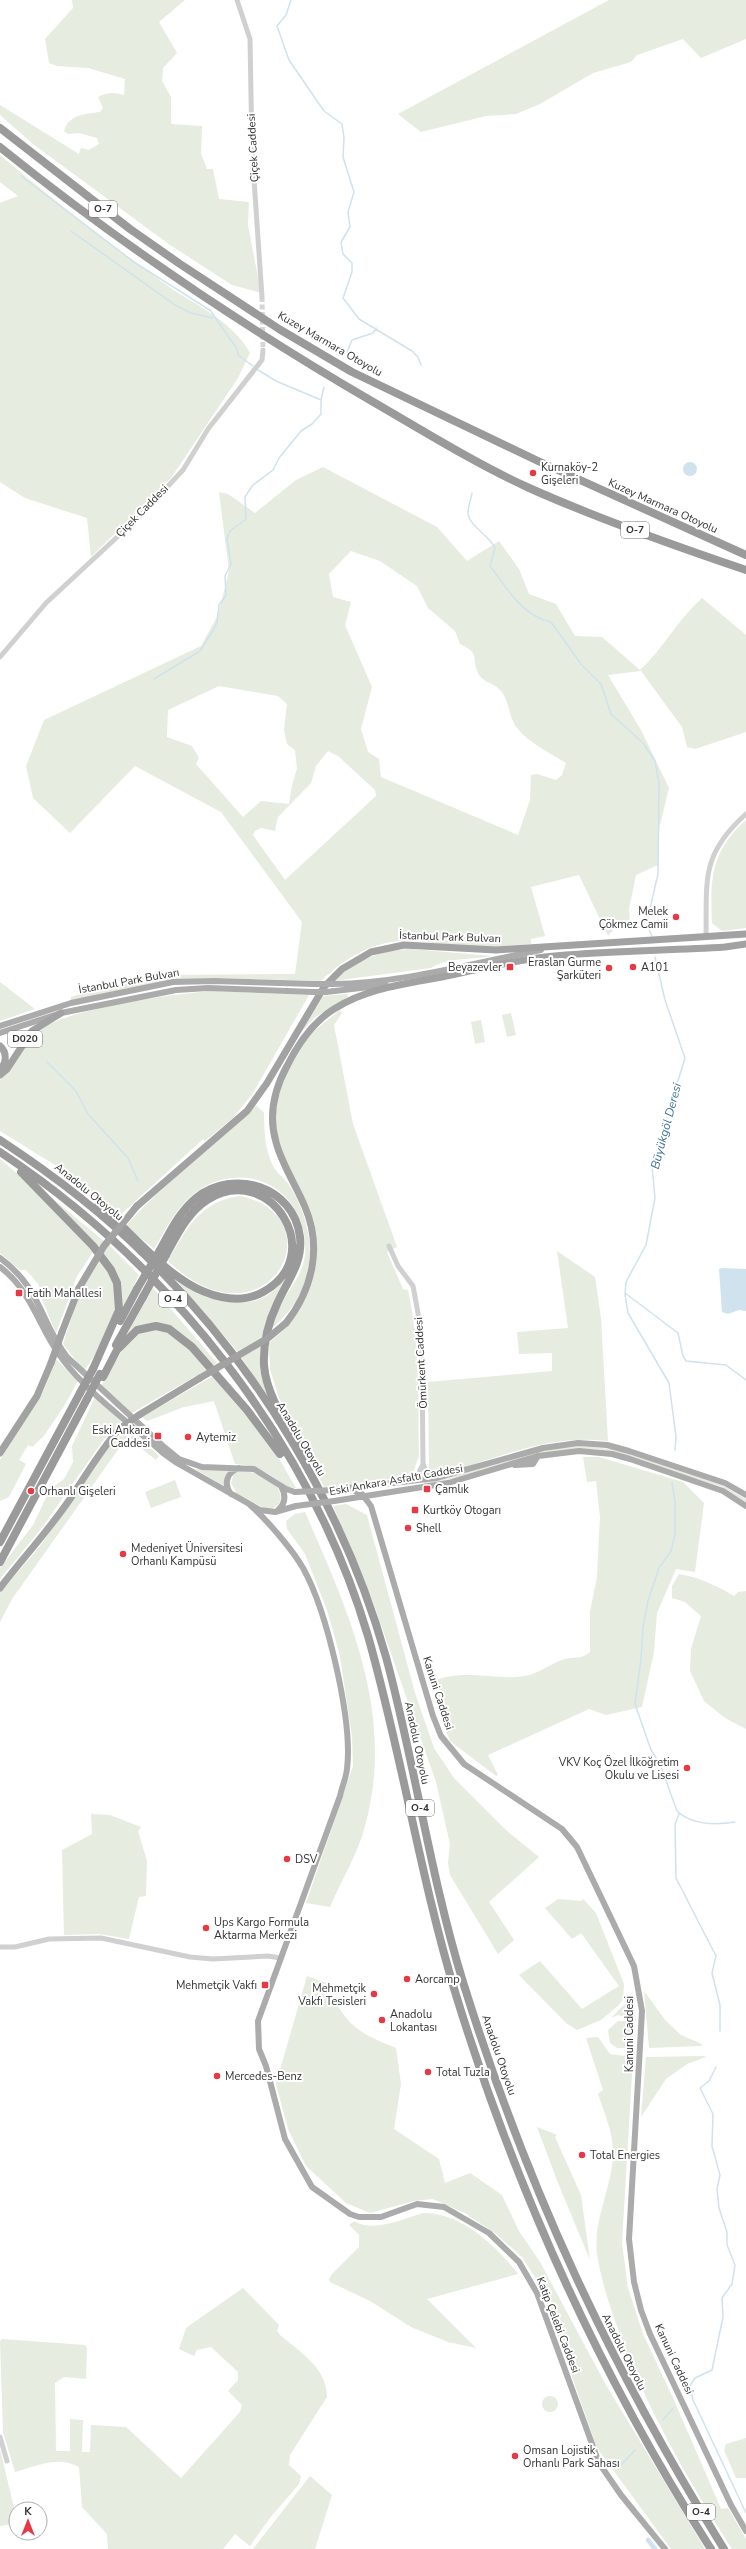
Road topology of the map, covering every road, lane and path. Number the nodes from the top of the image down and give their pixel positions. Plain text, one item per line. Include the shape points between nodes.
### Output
1 (237, 0) edge
2 (0, 128) edge
3 (0, 147) edge
4 (262, 298) tunnel mouth
5 (263, 350) tunnel mouth
6 (746, 555) edge
7 (746, 570) edge
8 (0, 657) edge
9 (746, 814) edge
10 (746, 934) edge
11 (706, 937) junction
12 (570, 944) junction
13 (746, 944) edge
14 (706, 948) junction
15 (396, 984) junction
16 (61, 1013) junction
17 (0, 1026) edge
18 (0, 1033) edge
19 (0, 1046) edge
20 (0, 1069) edge
21 (0, 1075) edge
22 (0, 1140) edge
23 (0, 1152) edge
24 (0, 1155) edge
25 (77, 1195) junction
26 (389, 1246) dead end
27 (163, 1252) junction
28 (0, 1258) edge
29 (0, 1267) edge
30 (7, 1272) junction
31 (0, 1274) edge
32 (25, 1280) junction
33 (99, 1373) junction
34 (84, 1396) junction
35 (528, 1451) junction
36 (0, 1453) edge
37 (538, 1456) junction
38 (423, 1463) junction
39 (240, 1467) junction
40 (436, 1478) junction
41 (276, 1482) junction
42 (407, 1482) junction
43 (303, 1485) junction
44 (351, 1489) junction
45 (380, 1494) junction
46 (233, 1495) junction
47 (746, 1495) edge
48 (365, 1497) junction
49 (323, 1498) junction
50 (250, 1505) junction
51 (371, 1506) junction
52 (746, 1506) edge
53 (275, 1512) junction
54 (0, 1542) edge
55 (0, 1562) edge
56 (0, 1588) edge
57 (0, 1947) edge
58 (280, 1958) junction
59 (0, 2437) edge
60 (7, 2461) dead end
61 (746, 2531) edge
62 (666, 2549) edge
63 (711, 2549) edge
64 (724, 2549) edge

1 - 4 street, Çiçek Caddesi via 250,39 252,150
2 - 6 highway, Kuzey Marmara Otoyolu / O-7 via 167,256 279,329 352,372 538,461
3 - 7 highway, O-7 via 121,240 253,330 458,451 526,486 573,506
5 - 8 street, Çiçek Caddesi via 262,360 208,429 183,470 142,514 46,603
9 - 11 street via 717,847 708,866
10 - 11 highway, İstanbul Park Bulvarı
11 - 12 highway, İstanbul Park Bulvarı
11 - 14 highway
12 - 17 main road, İstanbul Park Bulvarı, bridge via 358,984 173,982 71,1003
12 - 36 highway, İstanbul Park Bulvarı, bridge via 496,950 404,944 382,948 342,969 324,987 258,1096 234,1123 137,1206 100,1251 79,1288 38,1396
13 - 14 highway
14 - 15 highway via 544,957
15 - 16 main road, İstanbul Park Bulvarı, bridge via 326,992 208,988 176,990
15 - 56 highway, bridge via 354,998 322,1018 298,1047 276,1090 272,1123 275,1141 308,1215 314,1245 313,1267 307,1289 286,1323 268,1338 139,1415 119,1430 104,1446 70,1500
16 - 18 main road, İstanbul Park Bulvarı
16 - 21 highway, D020 via 32,1031 7,1069
19 - 20 highway, D020 via 5,1052 4,1066
22 - 25 highway, Anadolu Otoyolu / O-4
23 - 43 highway, Anadolu Otoyolu / O-4 via 43,1182 97,1226 139,1264 181,1308 233,1373
24 - 33 highway via 34,1183 70,1220 93,1246 114,1276 119,1290 120,1310
25 - 27 highway via 109,1214 182,1279 196,1288 222,1297 247,1298 261,1294 273,1286 286,1270 292,1240 289,1226 275,1205 255,1194 229,1192 207,1200 193,1212
25 - 49 highway, Anadolu Otoyolu / O-4 via 147,1257 200,1314 238,1362 272,1412
26 - 38 street, Ömürkent Caddesi via 398,1266 413,1286 418,1313 422,1364
27 - 33 highway, bridge via 143,1297
27 - 33 highway, bridge via 137,1289
27 - 49 highway via 188,1206 206,1191 223,1184 240,1182 258,1185 280,1199 291,1212 299,1229 299,1256 294,1274 268,1324 264,1366 273,1397 308,1461
28 - 32 main road, Eski Ankara Asfaltı Caddesi
29 - 30 main road, Eski Ankara Asfaltı Caddesi
30 - 31 main road
30 - 32 main road via 16,1273
30 - 46 main road, Eski Ankara Asfaltı Caddesi via 26,1293 51,1341 73,1373 163,1453
32 - 39 main road, Eski Ankara Asfaltı Caddesi via 37,1299 57,1344 67,1357 163,1446 179,1459 202,1467
33 - 34 highway, bridge
33 - 43 highway via 137,1330 156,1326 176,1332 231,1391
34 - 54 highway
34 - 55 highway
35 - 37 main road via 535,1452
35 - 40 main road, Eski Ankara Asfaltı Caddesi
35 - 47 main road, Eski Ankara Asfaltı Caddesi via 568,1443 607,1445 725,1483
37 - 45 main road, Eski Ankara Asfaltı Caddesi via 459,1481
37 - 52 main road, Eski Ankara Asfaltı Caddesi via 579,1451 612,1454 723,1491
38 - 40 street via 426,1472
38 - 42 street via 418,1474
39 - 41 main road, Eski Ankara Asfaltı Caddesi via 260,1472
39 - 46 main road via 230,1473 227,1480 227,1488
40 - 42 main road, Eski Ankara Asfaltı Caddesi
41 - 44 main road, Eski Ankara Asfaltı Caddesi, bridge via 295,1492
41 - 53 main road via 282,1487 285,1497 283,1505
42 - 44 main road, Eski Ankara Asfaltı Caddesi
43 - 63 highway, Anadolu Otoyolu / O-4 via 329,1536 366,1632 384,1696 438,1935 502,2132 529,2201 598,2351 665,2475
44 - 48 main road
45 - 48 main road, Eski Ankara Asfaltı Caddesi
45 - 51 main road
46 - 50 main road, Eski Ankara Asfaltı Caddesi
48 - 51 main road, Kanuni Caddesi
48 - 53 main road, Eski Ankara Asfaltı Caddesi, bridge via 296,1506
49 - 64 highway, Anadolu Otoyolu / O-4 via 353,1563 386,1657 452,1942 495,2080 529,2172 609,2348 678,2475
50 - 53 main road, Eski Ankara Asfaltı Caddesi via 265,1512
50 - 58 main road, Katip Çelebi Caddesi via 295,1557 317,1603 337,1674 348,1756 340,1796
51 - 61 main road, Kanuni Caddesi via 441,1736 464,1764 558,1826 577,1847 634,1966 640,1993 641,2033 629,2239 634,2282 650,2334 731,2505
57 - 58 street via 15,1947 49,1939 92,1938 190,1957
58 - 62 main road, Katip Çelebi Caddesi via 259,2015 257,2035 285,2139 312,2187 350,2214 360,2217 381,2217 417,2204 444,2207 473,2223 519,2262 537,2293 599,2463 621,2495
59 - 60 street

